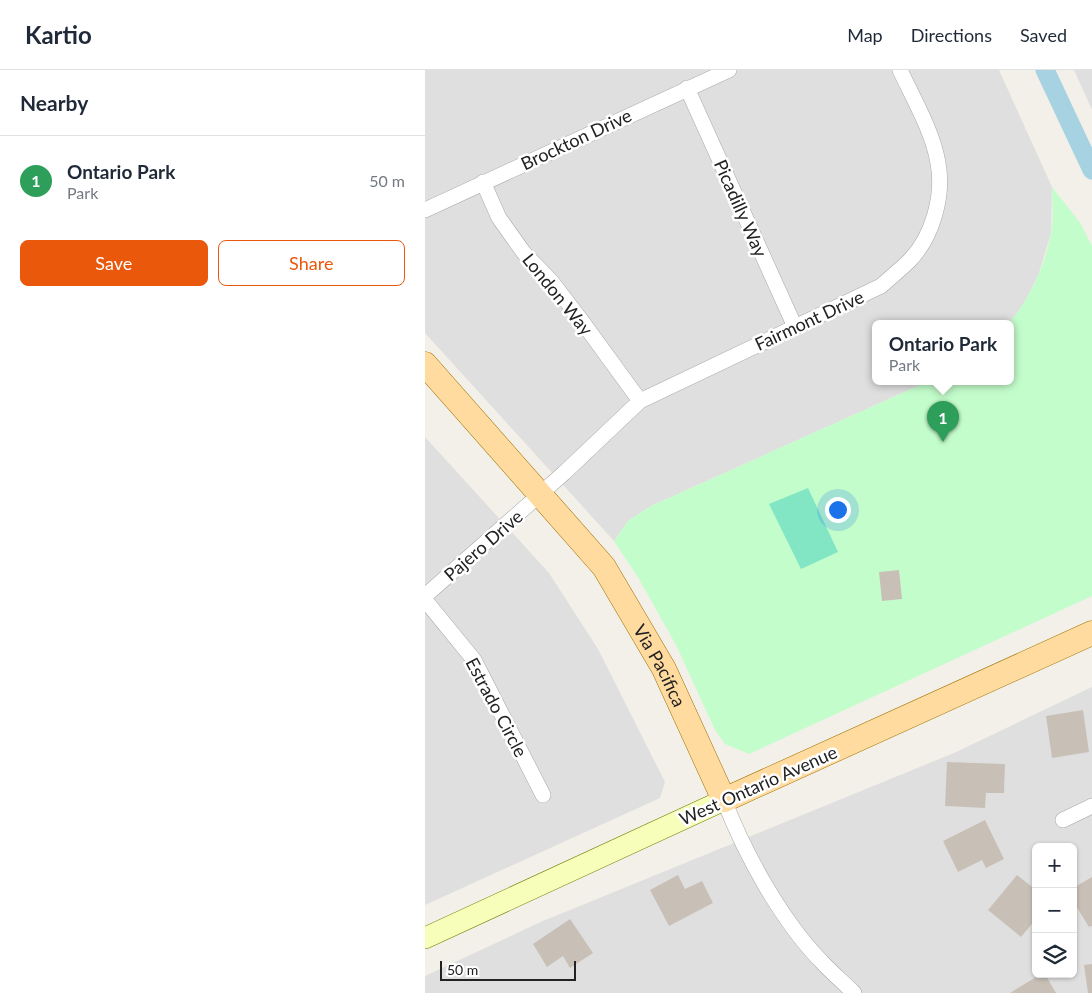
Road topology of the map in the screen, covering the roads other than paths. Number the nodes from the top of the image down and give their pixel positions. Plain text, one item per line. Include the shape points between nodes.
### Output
1 (729, 70) edge
2 (899, 70) edge
3 (687, 88) junction
4 (483, 182) junction
5 (425, 210) edge
6 (795, 328) junction
7 (425, 364) edge
8 (640, 401) junction
9 (541, 494) junction
10 (425, 598) edge
11 (1092, 633) edge
12 (543, 795) dead end
13 (723, 800) junction
14 (1092, 806) edge
15 (1063, 820) dead end
16 (425, 938) edge
17 (854, 993) edge

1 - 3 street, Brockton Drive
2 - 6 street, Fairmont Drive via 925,123 938,162 939,201 929,230 911,259 881,286
3 - 4 street, Brockton Drive
3 - 6 street, Picadilly Way
4 - 5 street, Brockton Drive
4 - 8 street, London Way via 499,218 523,253 557,290
6 - 8 street, Fairmont Drive via 762,340
7 - 9 main road, Via Pacifica
8 - 9 street, Fairmont Drive
9 - 10 street, Pajero Drive
9 - 13 main road, Via Pacifica via 604,567 664,670
10 - 12 street, Estrado Circle via 475,660
11 - 13 main road, West Ontario Avenue
13 - 16 main road, West Ontario Avenue
13 - 17 street, Via Pacifica via 738,836 791,926 820,961
14 - 15 street

